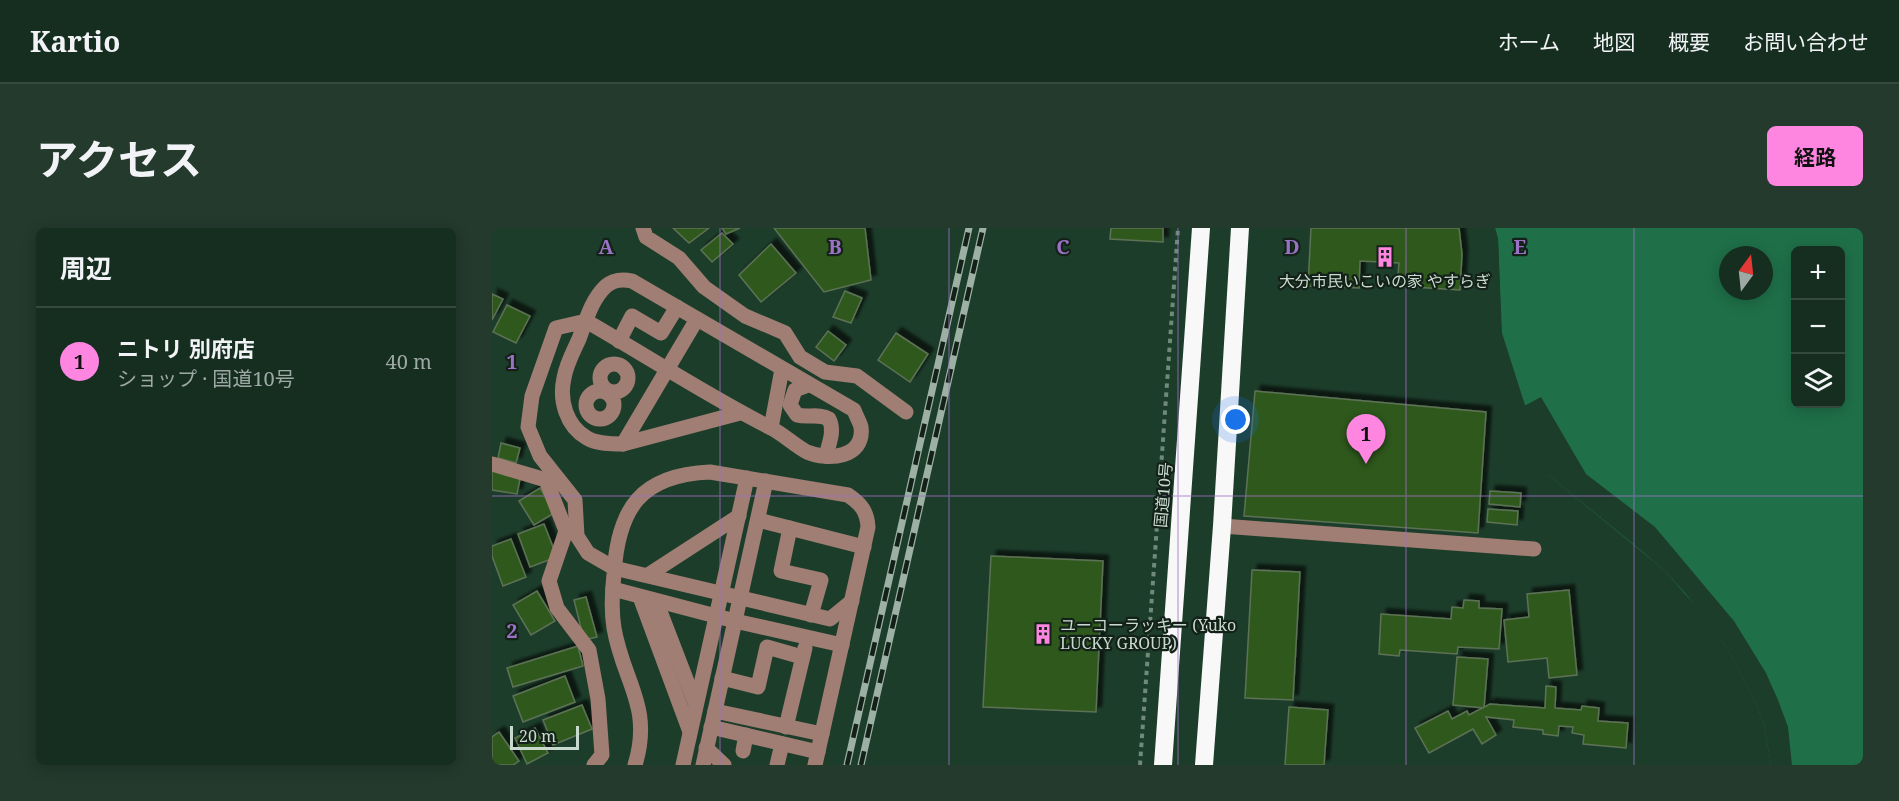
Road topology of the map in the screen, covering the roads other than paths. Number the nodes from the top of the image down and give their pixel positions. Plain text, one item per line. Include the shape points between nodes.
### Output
1 (643, 228) edge
2 (1201, 228) edge
3 (1240, 228) edge
4 (677, 307) junction
5 (697, 319) junction
6 (586, 321) junction
7 (619, 341) junction
8 (667, 369) junction
9 (782, 369) junction
10 (808, 385) junction
11 (626, 386) junction
12 (607, 392) junction
13 (651, 398) junction
14 (613, 410) junction
15 (906, 412) dead end
16 (740, 413) junction
17 (635, 425) junction
18 (771, 428) junction
19 (623, 444) junction
20 (826, 456) junction
21 (492, 464) edge
22 (747, 478) junction
23 (766, 481) junction
24 (739, 516) junction
25 (758, 520) junction
26 (1222, 526) junction
27 (790, 528) junction
28 (864, 547) junction
29 (1534, 549) dead end
30 (614, 568) junction
31 (648, 575) junction
32 (613, 589) junction
33 (721, 593) junction
34 (640, 597) junction
35 (740, 598) junction
36 (852, 601) junction
37 (656, 602) junction
38 (811, 615) junction
39 (716, 616) junction
40 (830, 619) junction
41 (735, 621) junction
42 (807, 638) junction
43 (842, 645) junction
44 (802, 657) junction
45 (722, 678) junction
46 (696, 706) junction
47 (713, 719) junction
48 (786, 727) junction
49 (690, 732) junction
50 (822, 734) junction
51 (746, 735) junction
52 (782, 744) junction
53 (706, 748) junction
54 (743, 751) dead end
55 (816, 759) edge
56 (594, 765) edge
57 (635, 765) edge
58 (682, 765) edge
59 (703, 765) edge
60 (724, 765) edge
61 (777, 765) edge
62 (1163, 765) edge
63 (1204, 765) edge

1 - 15 street via 646,237 679,258 704,287 744,316 785,333 800,357 825,372 857,376
2 - 62 highway, 国道10号
3 - 26 highway
4 - 5 street
4 - 6 street via 622,279 608,284 595,298
4 - 7 street via 661,333 632,316
5 - 8 street
5 - 9 street
6 - 7 street
6 - 19 street via 564,375 562,399 566,414 587,439
6 - 30 street via 556,328 532,396 528,427 540,456 575,500 577,536 588,554
7 - 8 street
8 - 13 street
8 - 16 street
9 - 10 street
9 - 18 street
10 - 20 street via 795,390 790,405 797,415 829,419 833,426
10 - 20 street via 854,410 861,426 861,438 854,450 842,457
11 - 12 street via 617,392
11 - 12 street via 626,369 618,364 606,366 601,384
11 - 13 street
12 - 14 street via 613,400
12 - 14 street via 589,397 587,410 598,419
13 - 17 street
14 - 17 street
16 - 18 street
16 - 19 street
17 - 19 street
18 - 20 street via 808,452
21 - 56 street via 546,480 566,531 549,581 557,608 589,650 602,754
22 - 23 street
22 - 24 street
22 - 30 street via 688,473 654,485 625,517 615,549
23 - 25 street
23 - 28 street via 848,495 860,503 867,515
24 - 31 street
24 - 33 street
25 - 27 street
25 - 35 street
26 - 29 street
26 - 63 highway
27 - 28 street
27 - 38 street via 781,571 821,580
28 - 36 street
30 - 31 street
30 - 32 street
31 - 33 street
32 - 34 street
32 - 57 street via 614,629 640,709 641,746
33 - 35 street
33 - 39 street
34 - 37 street
34 - 49 street
35 - 38 street
35 - 41 street
36 - 40 street
36 - 43 street
37 - 39 street
37 - 46 street via 680,646
38 - 40 street
39 - 41 street
39 - 46 street
40 - 43 street
41 - 42 street
41 - 45 street
42 - 43 street
42 - 44 street
43 - 50 street
44 - 45 street via 767,647 758,687
44 - 48 street
45 - 47 street
46 - 49 street
47 - 48 street
47 - 51 street
47 - 53 street
48 - 50 street
49 - 58 street
50 - 55 street
51 - 52 street
51 - 54 street
52 - 55 street
52 - 61 street
53 - 59 street
53 - 60 street

